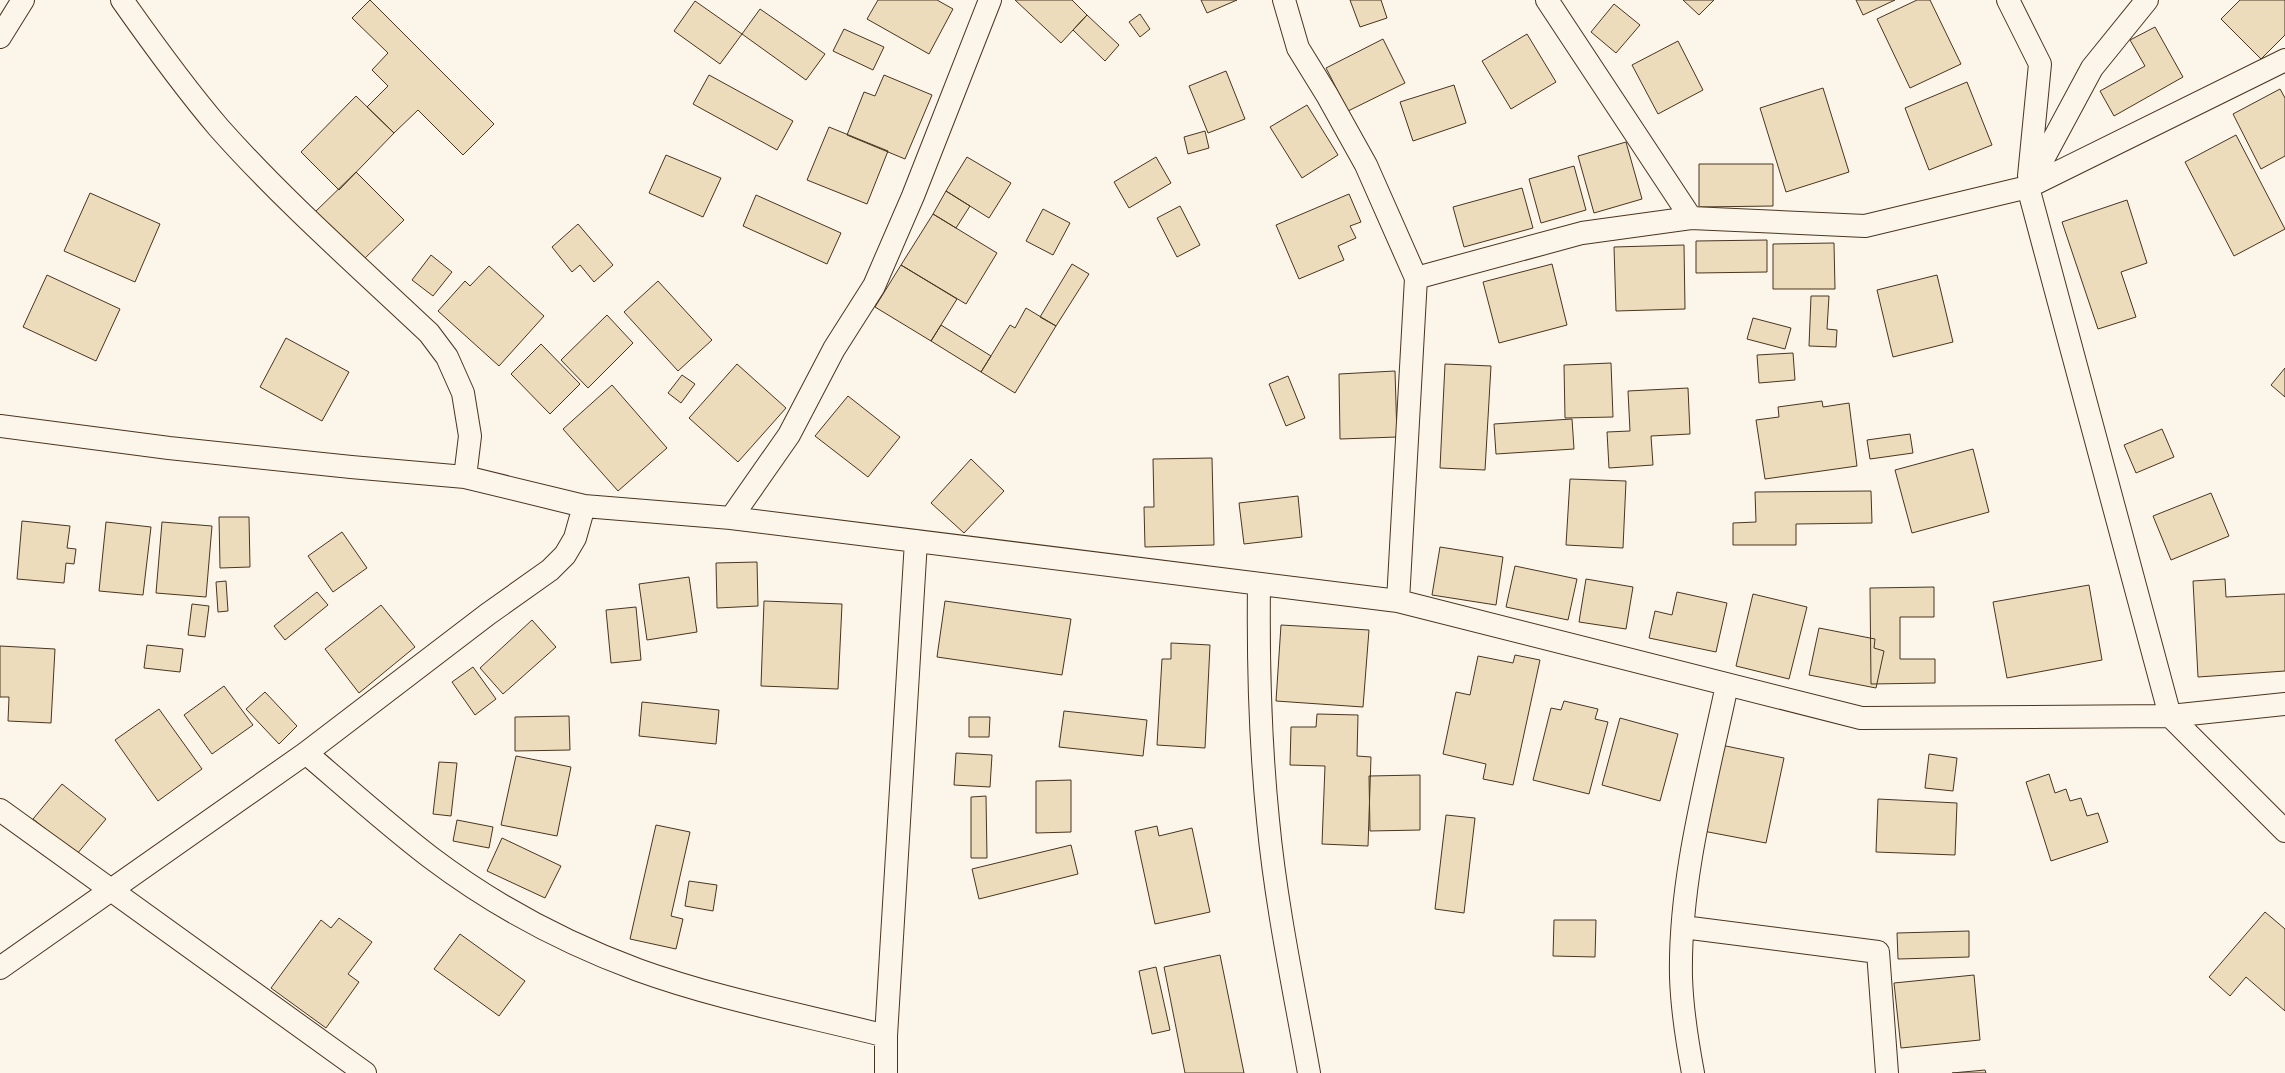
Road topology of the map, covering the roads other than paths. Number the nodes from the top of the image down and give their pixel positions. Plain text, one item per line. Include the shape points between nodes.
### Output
1 (23, 0) edge
2 (122, 0) edge
3 (990, 0) edge
4 (1284, 0) edge
5 (1547, 0) edge
6 (2008, 0) edge
7 (2147, 0) edge
8 (0, 37) edge
9 (2285, 60) edge
10 (2028, 187) junction
11 (1691, 218) junction
12 (1416, 278) junction
13 (0, 426) edge
14 (465, 477) junction
15 (584, 506) junction
16 (731, 518) junction
17 (916, 541) junction
18 (1259, 584) junction
19 (1398, 601) junction
20 (1727, 685) junction
21 (2285, 704) edge
22 (2170, 716) junction
23 (306, 753) junction
24 (0, 810) edge
25 (2285, 831) edge
26 (110, 890) junction
27 (1683, 927) junction
28 (0, 968) edge
29 (886, 1036) junction
30 (365, 1073) edge
31 (886, 1073) edge
32 (1309, 1073) edge
33 (1693, 1073) edge
34 (1887, 1073) edge

1 - 8 street
2 - 14 street via 170,69 220,128 275,187 429,333 447,357 463,393 470,436
3 - 16 street via 913,196 874,286 834,349 789,435
4 - 12 street via 1298,48 1366,165
5 - 11 street
6 - 10 street via 2040,64
7 - 10 street via 2092,68
9 - 10 street
10 - 11 street via 1865,226
10 - 22 street
11 - 12 street via 1582,233
12 - 19 street
13 - 14 street via 209,452
14 - 15 street
15 - 16 street
15 - 23 street via 575,538 565,555 550,570
16 - 17 street
17 - 18 street
17 - 29 street
18 - 19 street
18 - 32 street via 1258,661 1268,821 1279,902
19 - 20 street
20 - 22 street via 1861,718
20 - 27 street via 1688,876
21 - 22 street
22 - 25 street
23 - 26 street
23 - 29 street via 431,858 484,894 574,943 687,986
24 - 26 street
26 - 28 street
26 - 30 street
27 - 33 street via 1681,977 1684,1026
27 - 34 street via 1878,952
29 - 31 street

